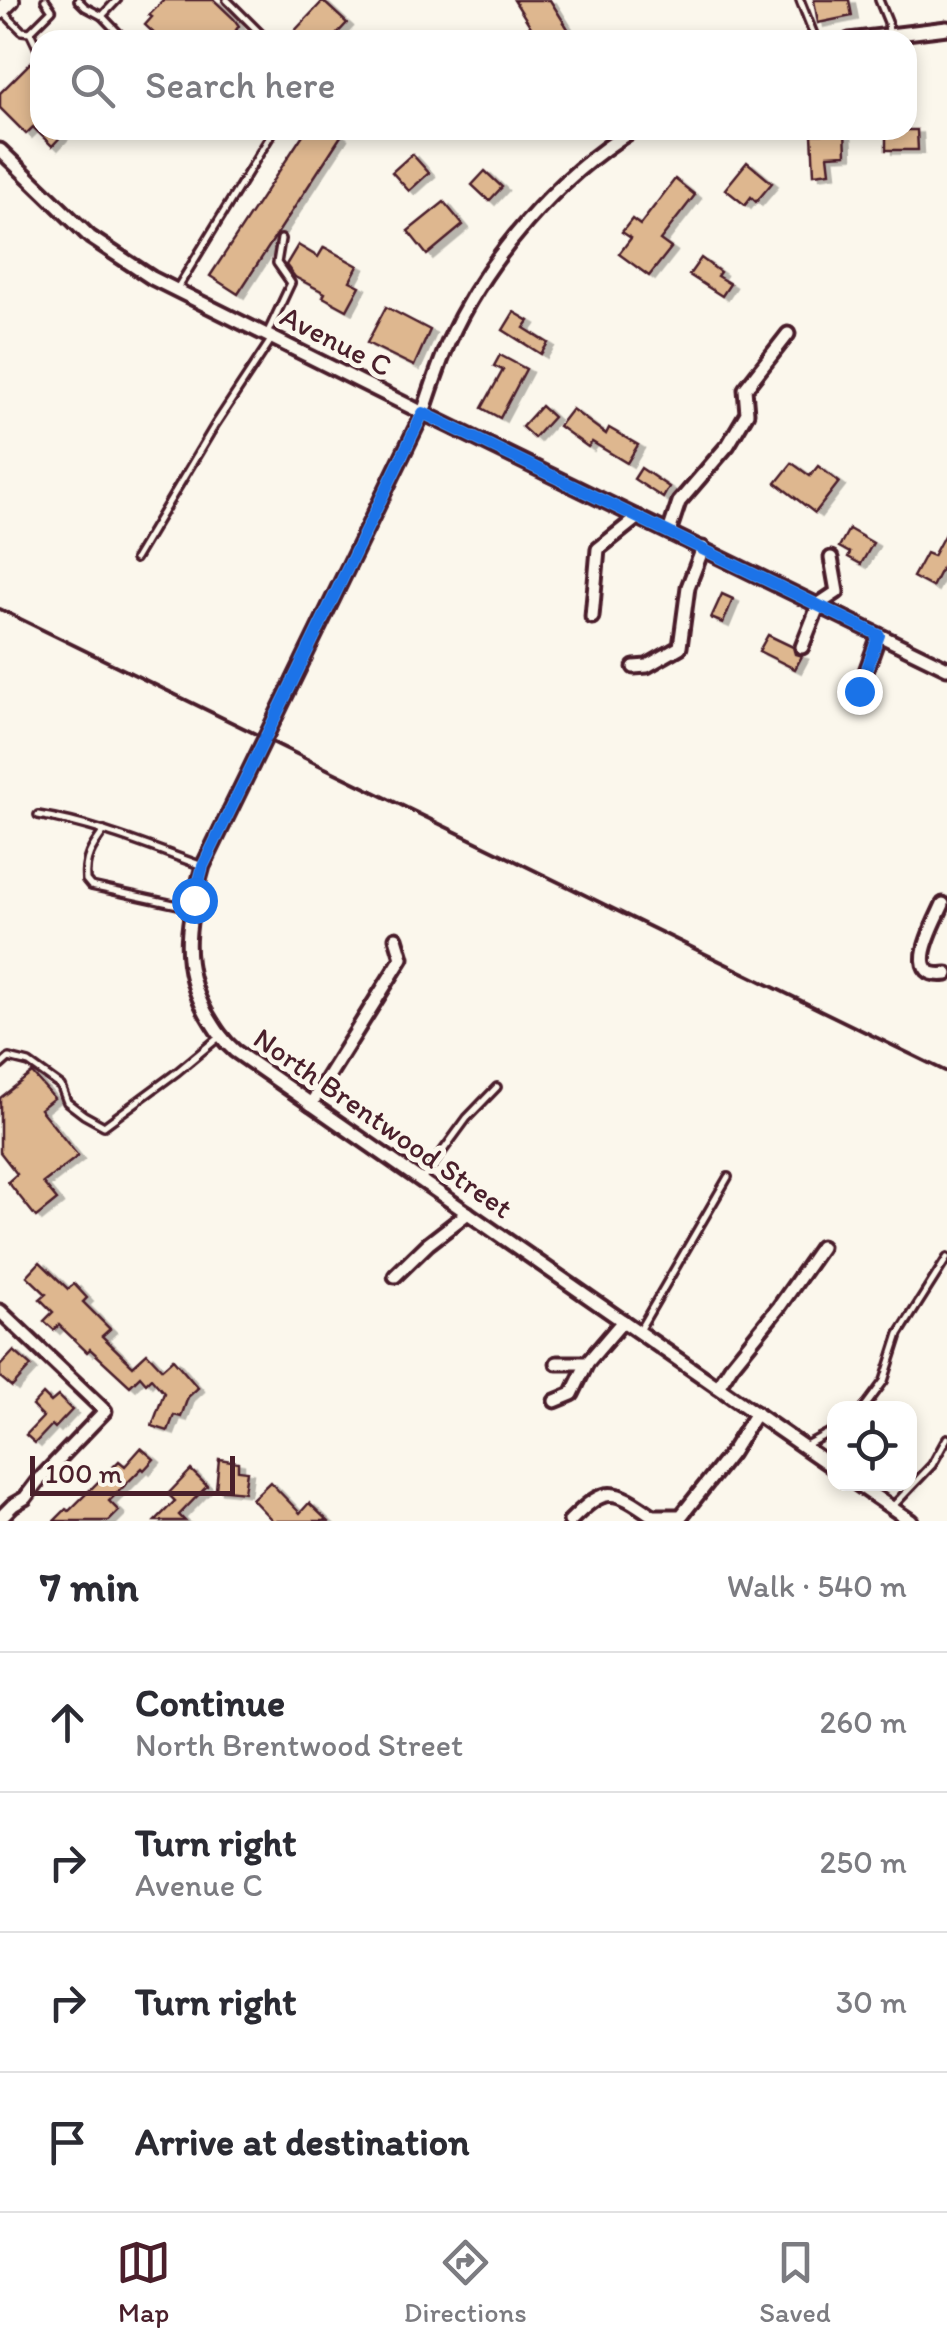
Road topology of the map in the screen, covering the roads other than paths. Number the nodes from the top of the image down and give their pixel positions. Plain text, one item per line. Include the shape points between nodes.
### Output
1 (11, 0) edge
2 (44, 0) edge
3 (78, 0) edge
4 (117, 0) edge
5 (227, 0) edge
6 (800, 0) edge
7 (880, 0) edge
8 (1, 10) edge
9 (102, 16) junction
10 (947, 28) edge
11 (32, 30) edge
12 (116, 30) edge
13 (257, 30) edge
14 (812, 30) edge
15 (889, 30) edge
16 (917, 31) edge
17 (30, 32) edge
18 (268, 140) edge
19 (619, 140) edge
20 (0, 150) edge
21 (281, 239) dead end
22 (176, 290) junction
23 (788, 334) dead end
24 (270, 336) junction
25 (423, 413) junction
26 (638, 517) junction
27 (669, 532) junction
28 (703, 548) junction
29 (830, 558) dead end
30 (135, 559) dead end
31 (818, 606) junction
32 (592, 617) dead end
33 (879, 635) junction
34 (802, 647) dead end
35 (634, 667) dead end
36 (947, 668) edge
37 (859, 691) dead end
38 (38, 815) dead end
39 (104, 830) junction
40 (203, 866) junction
41 (946, 902) edge
42 (192, 908) junction
43 (396, 938) dead end
44 (947, 974) edge
45 (219, 1036) junction
46 (0, 1066) edge
47 (498, 1087) dead end
48 (311, 1104) junction
49 (728, 1177) dead end
50 (421, 1181) junction
51 (468, 1214) junction
52 (822, 1247) dead end
53 (947, 1258) edge
54 (395, 1276) dead end
55 (0, 1312) edge
56 (623, 1321) junction
57 (638, 1332) junction
58 (557, 1363) dead end
59 (588, 1363) junction
60 (718, 1387) junction
61 (555, 1401) dead end
62 (869, 1401) edge
63 (756, 1413) junction
64 (827, 1434) edge
65 (947, 1438) edge
66 (803, 1446) junction
67 (827, 1463) edge
68 (868, 1491) edge
69 (892, 1507) junction
70 (0, 1518) edge
71 (653, 1519) edge
72 (570, 1521) edge
73 (911, 1521) edge

1 - 8 main road
2 - 11 lane via 52,10
3 - 9 lane
4 - 9 lane
5 - 13 lane
6 - 14 lane
7 - 15 lane
8 - 17 lane
9 - 12 lane
10 - 16 street
18 - 22 lane
19 - 25 street, North Brentwood Street via 587,162 520,231 468,304
20 - 22 street, Avenue C via 90,236
21 - 24 lane via 277,263 291,283
22 - 24 street, Avenue C
23 - 27 street via 745,389 747,413 680,502
24 - 25 street, Avenue C
24 - 30 lane
25 - 26 street, Avenue C
25 - 40 street, North Brentwood Street
26 - 27 street, Avenue C
26 - 32 street via 598,549
27 - 28 street, Avenue C
28 - 31 street, Avenue C
28 - 35 street via 688,587 680,647
29 - 31 street via 837,592
31 - 33 street, Avenue C
31 - 34 street
33 - 36 street, Avenue C
33 - 37 street
38 - 39 lane
39 - 40 lane
39 - 42 lane via 86,860 91,886
40 - 42 street, North Brentwood Street
41 - 44 street via 922,958 936,975
42 - 45 street, North Brentwood Street via 189,972
43 - 48 street via 402,958
45 - 46 lane via 104,1126 28,1062 9,1058
45 - 48 street, North Brentwood Street
47 - 50 lane
48 - 50 street, North Brentwood Street
49 - 57 lane
50 - 51 street, North Brentwood Street
51 - 54 street
51 - 56 street, North Brentwood Street
52 - 60 street
53 - 62 lane via 899,1334 884,1381
55 - 70 street via 106,1411
56 - 57 street, North Brentwood Street
56 - 59 street
57 - 60 street, North Brentwood Street
58 - 59 street
59 - 61 street via 572,1394
60 - 63 street, North Brentwood Street
63 - 66 street, North Brentwood Street
63 - 71 street via 681,1516
64 - 66 lane
65 - 69 lane via 932,1465
66 - 67 street, North Brentwood Street
68 - 69 street
69 - 73 street
71 - 72 street via 622,1494 605,1494

